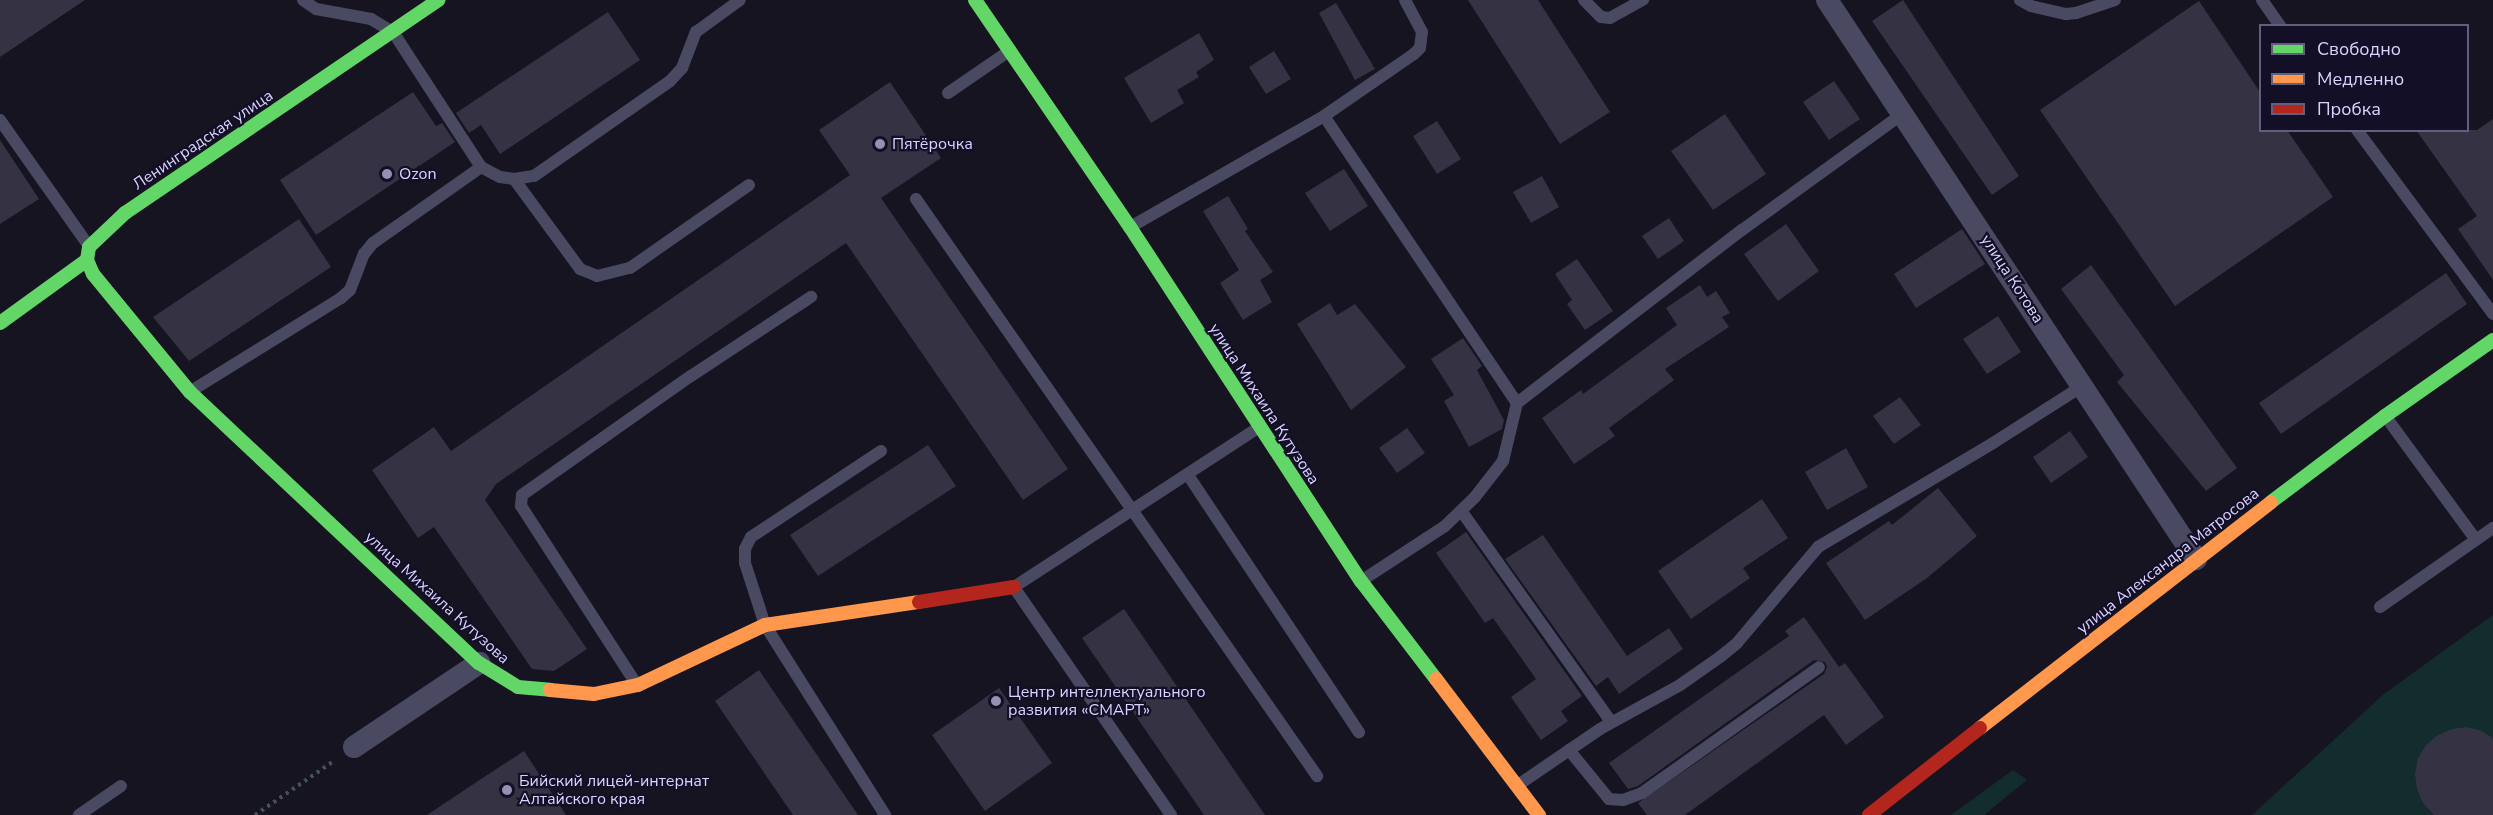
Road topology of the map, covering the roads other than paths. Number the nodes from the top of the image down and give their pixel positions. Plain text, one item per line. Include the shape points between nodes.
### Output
1 (303, 0) edge
2 (439, 0) edge
3 (740, 0) edge
4 (975, 0) edge
5 (1405, 0) edge
6 (1584, 0) edge
7 (1643, 0) edge
8 (1827, 0) edge
9 (2020, 0) edge
10 (2115, 0) edge
11 (2262, 0) edge
12 (2279, 24) edge
13 (393, 32) junction
14 (1010, 50) junction
15 (948, 93) dead end
16 (1901, 114) junction
17 (1323, 116) junction
18 (0, 120) edge
19 (2358, 132) edge
20 (481, 167) junction
21 (514, 179) junction
22 (749, 185) dead end
23 (916, 199) dead end
24 (1130, 227) junction
25 (88, 253) junction
26 (811, 297) dead end
27 (2493, 314) edge
28 (0, 323) edge
29 (2493, 340) edge
30 (2081, 387) junction
31 (190, 392) junction
32 (1517, 403) junction
33 (2385, 417) junction
34 (1259, 427) junction
35 (881, 451) dead end
36 (1188, 475) junction
37 (1134, 510) junction
38 (1462, 512) junction
39 (2493, 528) edge
40 (2476, 540) junction
41 (2196, 559) junction
42 (1361, 581) junction
43 (1014, 587) junction
44 (2380, 607) dead end
45 (765, 625) junction
46 (479, 663) junction
47 (1819, 667) dead end
48 (638, 686) junction
49 (1611, 722) junction
50 (1359, 732) dead end
51 (354, 747) road end
52 (1569, 750) junction
53 (1317, 776) dead end
54 (1517, 785) junction
55 (121, 786) dead end
56 (79, 815) edge
57 (885, 815) edge
58 (1171, 815) edge
59 (1539, 815) edge
60 (1869, 815) edge

1 - 13 lane via 316,9 371,19
2 - 13 street, Ленинградская улица
3 - 21 lane via 696,32 682,68 670,81 534,176
4 - 14 street, улица Михаила Кутузова
5 - 17 lane via 1422,32 1420,48
6 - 7 lane via 1600,17 1610,18
8 - 16 street, улица Котова
9 - 10 lane via 2066,14
11 - 12 lane
13 - 20 lane
13 - 25 street, Ленинградская улица via 125,213 98,236
14 - 15 lane
14 - 24 street, улица Михаила Кутузова
16 - 30 street, улица Котова
16 - 32 lane
17 - 24 lane
17 - 32 lane
18 - 25 lane
19 - 27 lane
20 - 21 lane
20 - 31 lane via 373,243 361,260 350,290 341,298
21 - 22 lane via 580,268 597,276 630,268
23 - 37 lane
24 - 34 street, улица Михаила Кутузова
25 - 28 street, Ленинградская улица
25 - 31 street, улица Михаила Кутузова via 93,274
26 - 48 lane via 522,495 521,506
29 - 33 street, улица Александра Матросова
30 - 41 street, улица Котова
30 - 49 lane via 1818,546 1737,643 1680,684
31 - 46 street, улица Михаила Кутузова
32 - 38 lane via 1503,461
33 - 40 lane
33 - 41 street, улица Александра Матросова
34 - 36 lane
34 - 42 street, улица Михаила Кутузова
35 - 45 lane via 750,537 744,549 745,563
36 - 37 lane
36 - 50 lane
37 - 43 lane
37 - 53 lane
38 - 42 lane
38 - 49 lane
39 - 40 lane
40 - 44 lane
41 - 60 street, улица Александра Матросова
42 - 54 street, улица Михаила Кутузова
43 - 45 street, улица Михаила Кутузова
43 - 58 lane
45 - 48 street, улица Михаила Кутузова
45 - 57 lane
46 - 48 street, улица Михаила Кутузова via 518,687 594,694
46 - 51 street
47 - 52 lane via 1642,793 1623,801 1609,799
49 - 52 lane
52 - 54 lane
54 - 59 street, улица Михаила Кутузова
55 - 56 lane

